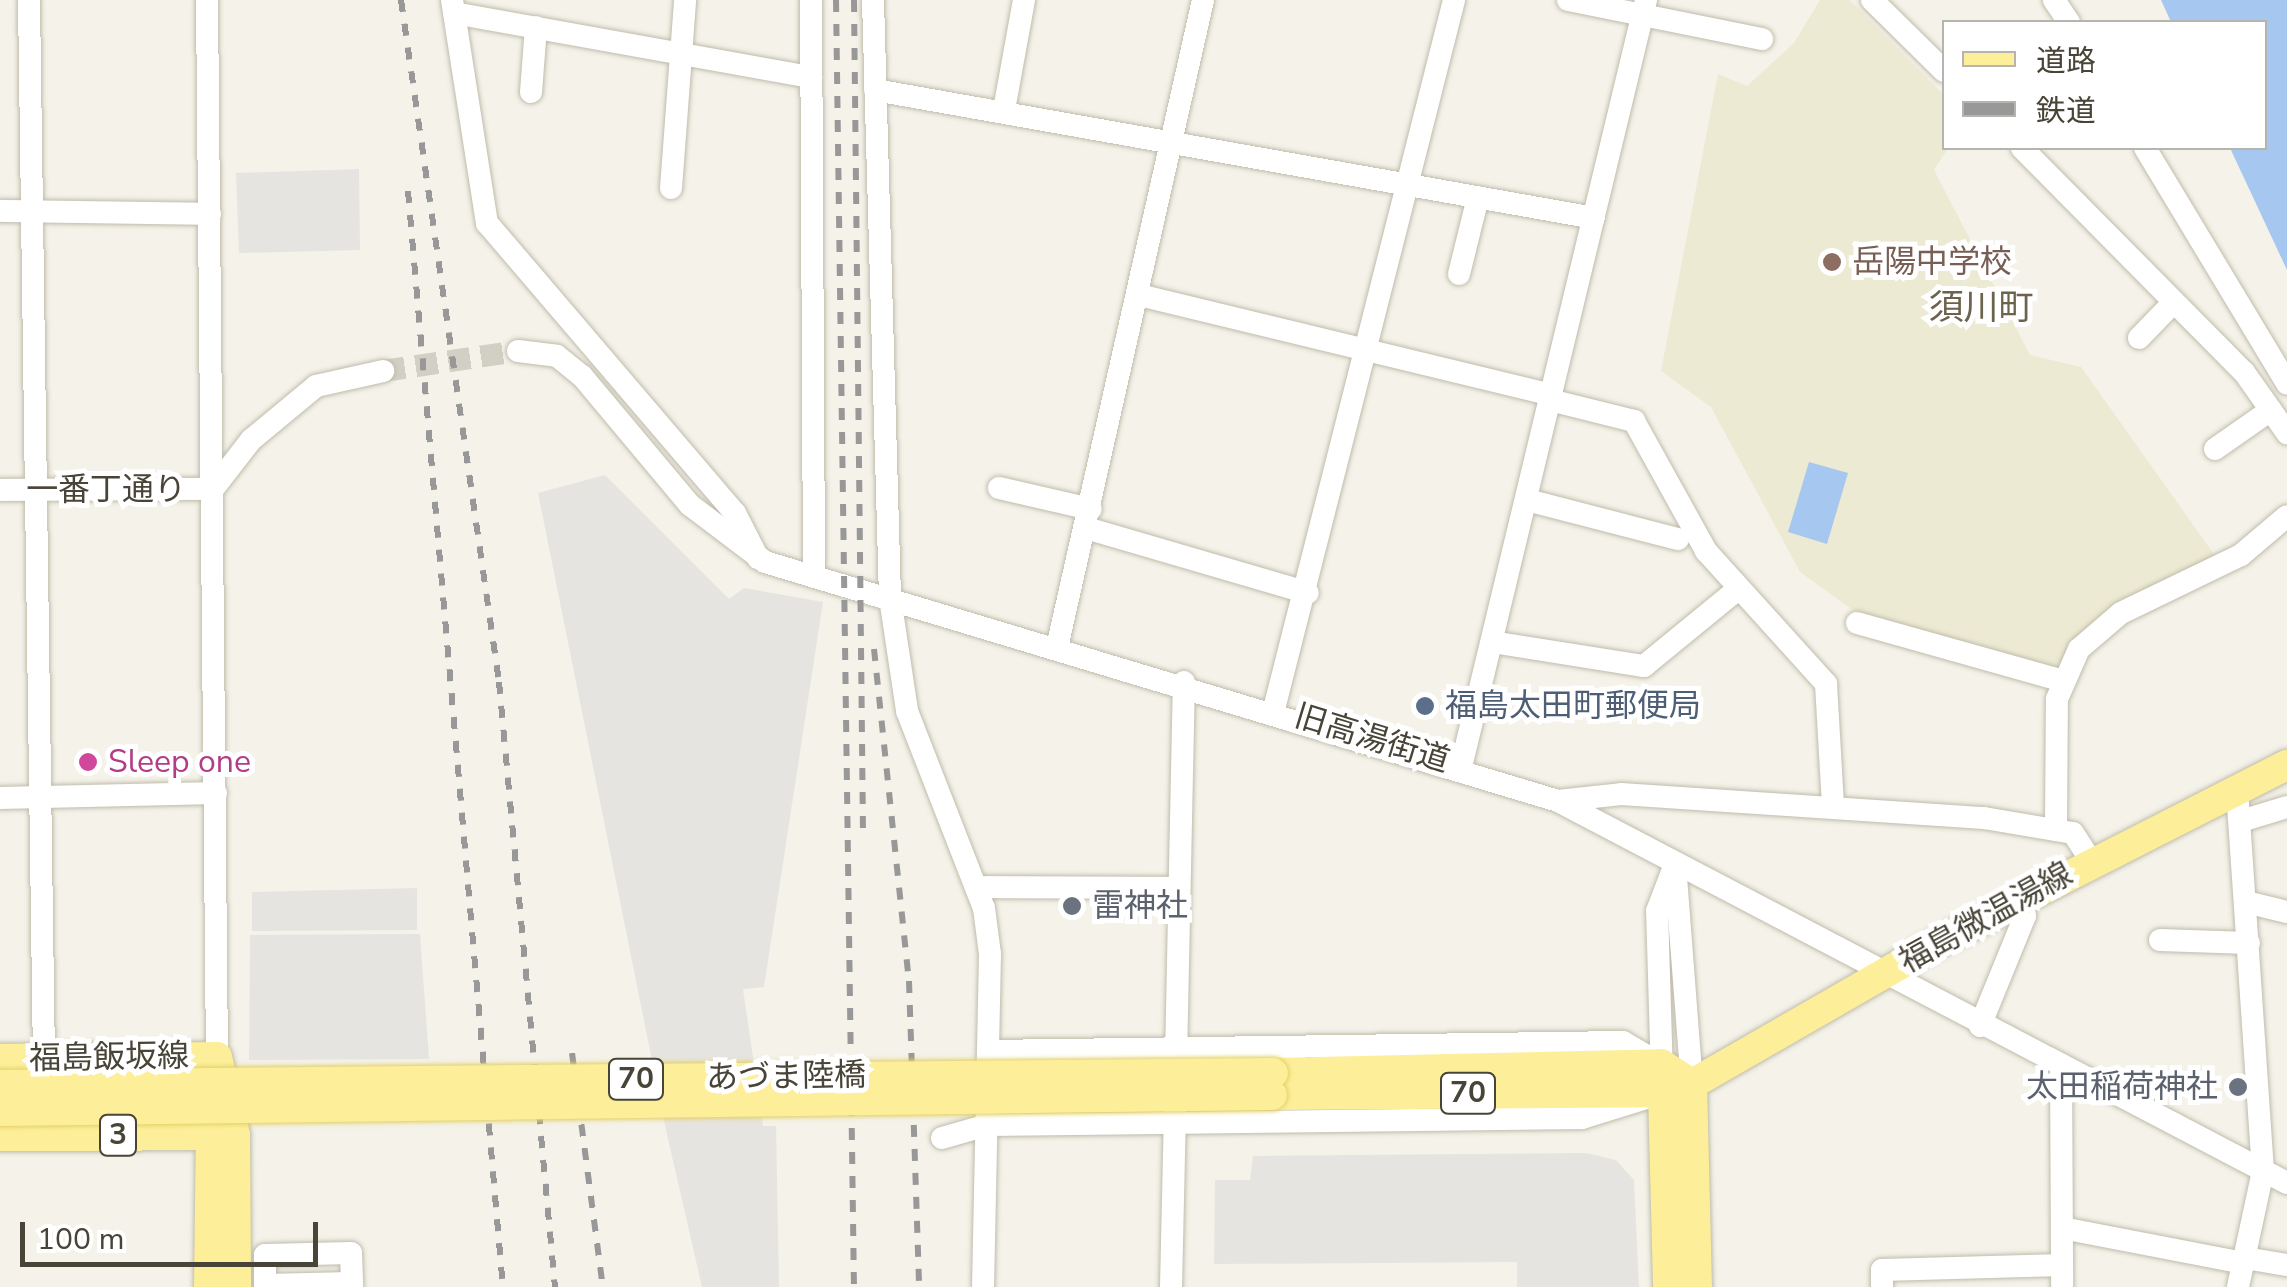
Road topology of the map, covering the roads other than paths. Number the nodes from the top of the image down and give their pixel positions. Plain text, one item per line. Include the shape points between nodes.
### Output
1 (29, 0) edge
2 (207, 0) edge
3 (685, 0) edge
4 (811, 0) edge
5 (874, 0) edge
6 (1024, 0) edge
7 (1203, 0) edge
8 (1454, 0) edge
9 (1568, 0) edge
10 (1872, 0) edge
11 (453, 6) edge
12 (1644, 7) edge
13 (536, 27) junction
14 (1762, 38) dead end
15 (681, 53) junction
16 (1942, 69) edge
17 (812, 77) junction
18 (875, 90) junction
19 (532, 92) dead end
20 (1004, 110) junction
21 (1178, 142) junction
22 (2024, 150) edge
23 (2145, 150) edge
24 (1410, 184) junction
25 (671, 188) dead end
26 (1478, 197) junction
27 (0, 211) edge
28 (32, 212) junction
29 (210, 214) junction
30 (1594, 218) junction
31 (1459, 274) dead end
32 (1143, 296) junction
33 (2174, 302) junction
34 (2139, 338) dead end
35 (518, 351) tunnel mouth
36 (1369, 353) junction
37 (383, 372) tunnel mouth
38 (2287, 384) edge
39 (1551, 397) junction
40 (2270, 410) junction
41 (2287, 434) edge
42 (2215, 449) dead end
43 (998, 488) dead end
44 (0, 490) edge
45 (36, 490) junction
46 (212, 490) junction
47 (1527, 500) junction
48 (2287, 516) edge
49 (1088, 518) junction
50 (1678, 539) dead end
51 (758, 558) junction
52 (814, 577) junction
53 (1738, 589) junction
54 (1308, 594) junction
55 (890, 598) junction
56 (1857, 624) dead end
57 (1492, 642) junction
58 (1058, 643) junction
59 (2063, 680) junction
60 (1184, 682) junction
61 (1274, 709) junction
62 (2287, 765) edge
63 (1461, 766) junction
64 (2237, 790) junction
65 (216, 793) junction
66 (39, 797) junction
67 (0, 798) edge
68 (1558, 801) junction
69 (1833, 804) junction
70 (2286, 807) edge
71 (2241, 821) junction
72 (2056, 830) junction
73 (2091, 861) junction
74 (1675, 864) junction
75 (976, 888) junction
76 (1179, 888) junction
77 (2022, 898) junction
78 (2246, 902) junction
79 (2287, 912) edge
80 (2160, 940) dead end
81 (2249, 943) junction
82 (1880, 976) junction
83 (1980, 1026) junction
84 (1176, 1046) junction
85 (988, 1051) junction
86 (218, 1057) junction
87 (44, 1059) junction
88 (0, 1060) edge
89 (2061, 1066) junction
90 (1672, 1080) junction
91 (0, 1084) edge
92 (1272, 1084) junction
93 (0, 1111) edge
94 (1174, 1123) junction
95 (986, 1125) junction
96 (222, 1135) junction
97 (0, 1136) edge
98 (942, 1138) dead end
99 (2264, 1171) junction
100 (2287, 1182) edge
101 (2062, 1228) junction
102 (2244, 1260) junction
103 (2287, 1265) edge
104 (2062, 1276) edge
105 (352, 1285) edge
106 (255, 1286) edge
107 (209, 1287) edge
108 (983, 1287) edge
109 (1172, 1287) edge
110 (1668, 1287) edge
111 (1697, 1287) edge
112 (1882, 1287) edge
113 (2238, 1287) edge

1 - 28 street
2 - 29 street
3 - 15 street
4 - 17 street
5 - 18 street
6 - 20 street
7 - 21 street
8 - 24 street
9 - 12 street
10 - 16 street
11 - 13 street
11 - 51 street via 487,224 735,513
12 - 14 street
12 - 30 street
13 - 15 street
13 - 19 street
15 - 17 street
15 - 25 street
17 - 52 street
18 - 20 street
18 - 55 street
20 - 21 street
21 - 24 street
21 - 32 street
22 - 33 street
23 - 38 street
24 - 26 street
24 - 36 street
26 - 30 street
26 - 31 street
27 - 28 street
28 - 29 street
28 - 45 street
29 - 46 street
30 - 39 street
32 - 36 street
32 - 49 street
33 - 34 street
33 - 40 street
35 - 51 street, 旧高湯街道 via 557,356 582,376 690,505
36 - 39 street
36 - 54 street
37 - 46 street via 316,386 251,440
39 - 47 street
39 - 53 street via 1634,421
40 - 41 street
40 - 42 street
43 - 49 street
44 - 45 street, 一番丁通り
45 - 46 street, 一番丁通り
45 - 66 street
46 - 65 street
47 - 50 street
47 - 57 street
48 - 59 street via 2241,555 2108,622
49 - 54 street
49 - 58 street
51 - 52 street, 旧高湯街道
52 - 55 street, 旧高湯街道
53 - 57 street via 1644,666
53 - 69 street via 1826,684
54 - 61 street
55 - 58 street, 旧高湯街道
55 - 75 street via 911,726
56 - 59 street
57 - 63 street
58 - 60 street, 旧高湯街道
59 - 72 street
60 - 61 street, 旧高湯街道
60 - 76 street
61 - 63 street, 旧高湯街道
62 - 64 main road, 福島微温湯線
63 - 68 street, 旧高湯街道
64 - 71 street
64 - 73 main road, 福島微温湯線
65 - 66 street
65 - 86 street
66 - 67 street
66 - 87 street
68 - 69 street
68 - 74 street, 旧高湯街道
69 - 72 street
70 - 71 street
71 - 78 street
72 - 73 street via 2073,834
73 - 77 main road, 福島微温湯線
74 - 82 street, 旧高湯街道
74 - 90 street
74 - 90 street via 1657,910
75 - 76 street
75 - 85 street via 990,954
76 - 84 street
77 - 82 main road, 福島微温湯線
77 - 83 street via 2025,916
78 - 79 street
78 - 81 street
80 - 81 street
81 - 99 street
82 - 83 street, 旧高湯街道
82 - 90 main road, 福島微温湯線
83 - 89 street, 旧高湯街道
84 - 85 street
84 - 90 street via 1623,1042
84 - 94 street
85 - 95 street
86 - 87 main road, 福島飯坂線
86 - 96 main road, 福島飯坂線
87 - 88 main road, 福島飯坂線
89 - 99 street, 旧高湯街道
89 - 101 street
90 - 92 main road, 70
90 - 94 street via 1582,1118
90 - 110 main road
90 - 111 main road
91 - 92 main road, あづま陸橋 / 70, bridge
92 - 93 main road, あづま陸橋 / 70, bridge
94 - 95 street
94 - 109 street
95 - 98 street
95 - 108 street
96 - 97 main road, 3
96 - 106 main road, 福島飯坂線
96 - 107 main road, 福島飯坂線
99 - 100 street, 旧高湯街道
99 - 102 street
101 - 102 street
101 - 104 street
102 - 103 street
102 - 113 street
104 - 112 street via 1882,1270
105 - 106 street via 351,1253 265,1255

